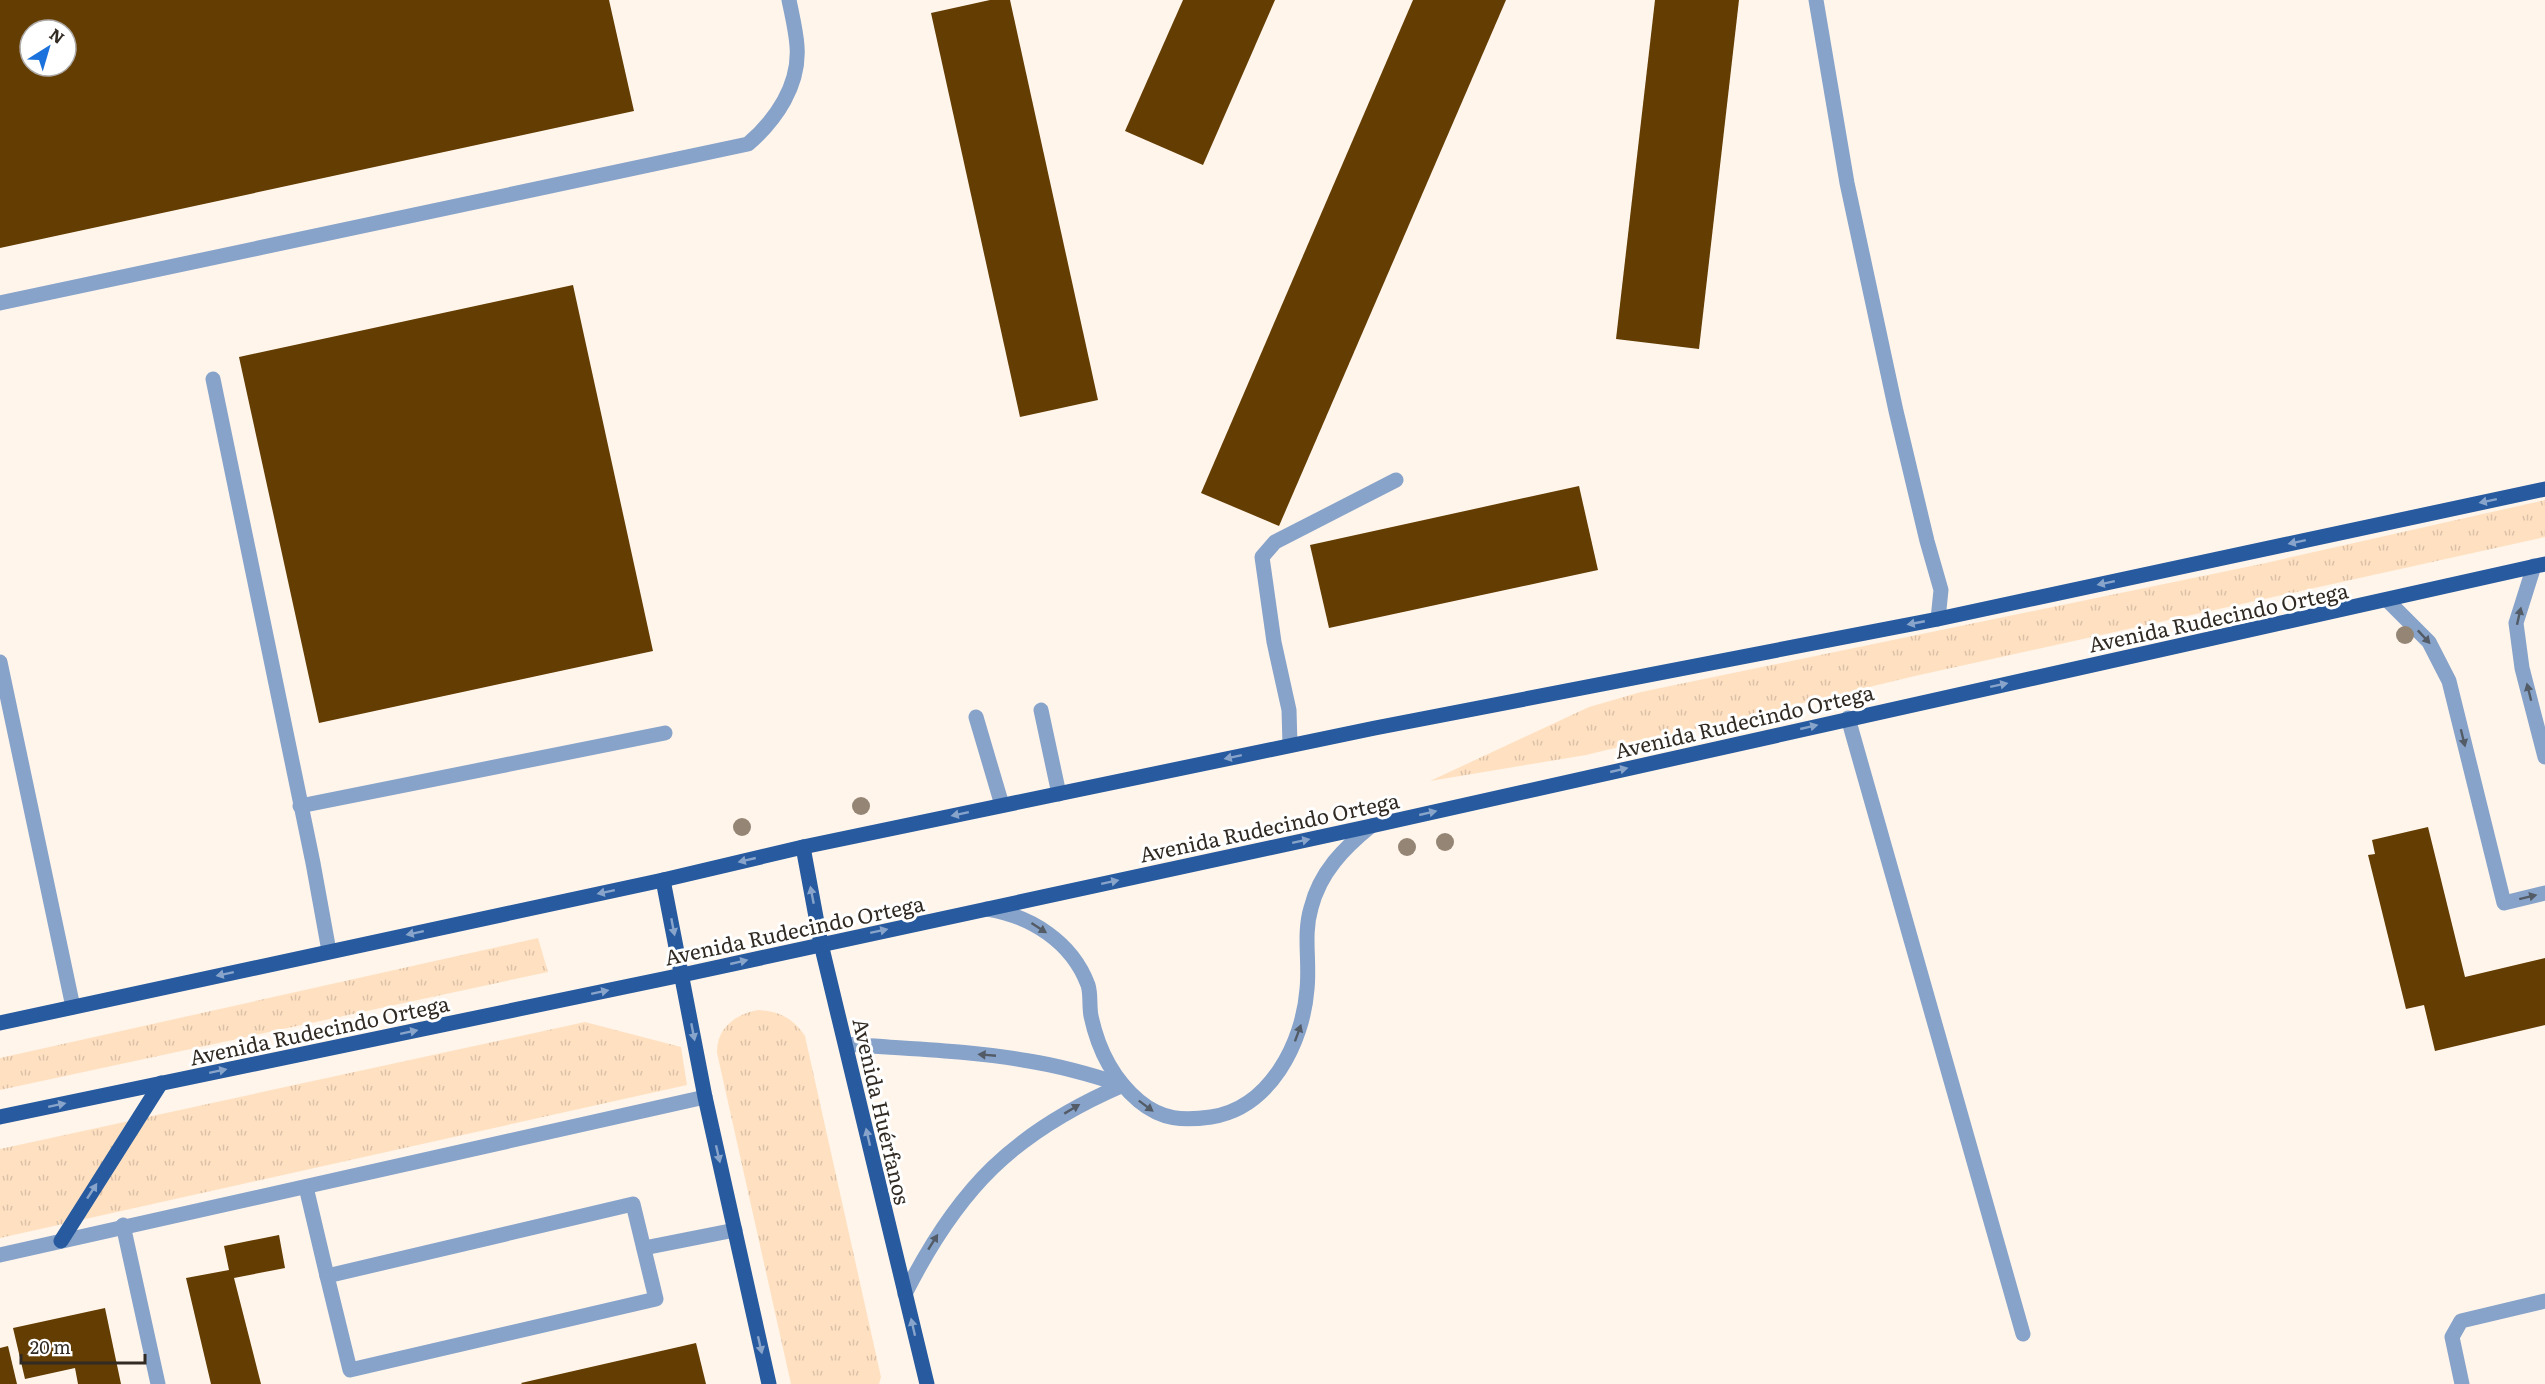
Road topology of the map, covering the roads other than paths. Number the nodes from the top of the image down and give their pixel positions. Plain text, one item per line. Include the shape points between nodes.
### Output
1 (789, 0) edge
2 (1816, 0) edge
3 (0, 303) edge
4 (213, 379) dead end
5 (1396, 480) dead end
6 (2545, 489) edge
7 (2539, 565) edge
8 (2387, 600) junction
9 (1938, 619) junction
10 (0, 662) edge
11 (1041, 710) dead end
12 (976, 717) dead end
13 (1848, 718) junction
14 (665, 733) dead end
15 (1290, 746) junction
16 (2545, 757) edge
17 (1059, 794) junction
18 (1002, 805) junction
19 (300, 806) junction
20 (1371, 826) junction
21 (803, 847) junction
22 (663, 880) junction
23 (2545, 893) edge
24 (985, 909) junction
25 (822, 944) junction
26 (329, 951) junction
27 (682, 975) junction
28 (73, 1007) junction
29 (0, 1023) edge
30 (846, 1044) junction
31 (161, 1083) junction
32 (1123, 1085) junction
33 (705, 1097) junction
34 (0, 1117) edge
35 (306, 1187) junction
36 (123, 1225) junction
37 (735, 1230) junction
38 (61, 1241) junction
39 (644, 1248) junction
40 (0, 1255) edge
41 (327, 1275) junction
42 (905, 1294) junction
43 (2545, 1301) edge
44 (2022, 1334) dead end
45 (158, 1384) edge
46 (769, 1384) edge
47 (927, 1384) edge
48 (2462, 1384) edge

1 - 3 street via 797,47 791,83 774,117 748,144
2 - 9 street via 1849,194 1896,411 1941,590
4 - 19 street
5 - 15 street via 1275,542 1262,556 1274,642 1289,710
6 -> 9 main road
7 - 8 main road, Avenida Rudecindo Ortega
16 -> 7 street via 2522,668 2516,623
13 -> 8 main road, Avenida Rudecindo Ortega
8 -> 23 street via 2429,642 2449,681 2504,903
9 -> 15 main road
10 - 28 street
11 - 17 street
12 - 18 street
20 -> 13 main road, Avenida Rudecindo Ortega
13 - 44 street
14 - 19 street
15 -> 17 main road
17 - 18 main road
18 -> 21 main road
19 - 26 street
24 -> 20 main road, Avenida Rudecindo Ortega
32 -> 20 street via 1157,1114 1177,1119 1207,1118 1236,1110 1265,1088 1287,1057 1303,1017 1306,932 1320,884 1333,861
21 -> 22 main road
25 -> 21 main road, Avenida Huérfanos
22 -> 26 main road
22 -> 27 main road
25 -> 24 main road, Avenida Rudecindo Ortega
24 -> 32 street via 1015,916 1043,930 1078,964 1089,987 1096,1039
27 -> 25 main road, Avenida Rudecindo Ortega
25 - 30 main road, Avenida Huérfanos
26 -> 28 main road
31 -> 27 main road, Avenida Rudecindo Ortega
27 -> 33 main road
28 - 29 main road
32 -> 30 street via 1018,1059
42 -> 30 main road, Avenida Huérfanos
34 -> 31 main road, Avenida Rudecindo Ortega
38 -> 31 main road
42 -> 32 street via 944,1225 1001,1159 1079,1104
33 - 35 street
33 -> 37 main road
35 - 36 street
35 - 41 street
36 - 38 street
36 - 45 street
37 - 39 street
37 -> 46 main road
38 - 40 street
39 - 41 street via 633,1204
39 - 41 street via 656,1299 350,1370
47 -> 42 main road, Avenida Huérfanos
43 - 48 street via 2461,1321 2452,1337

